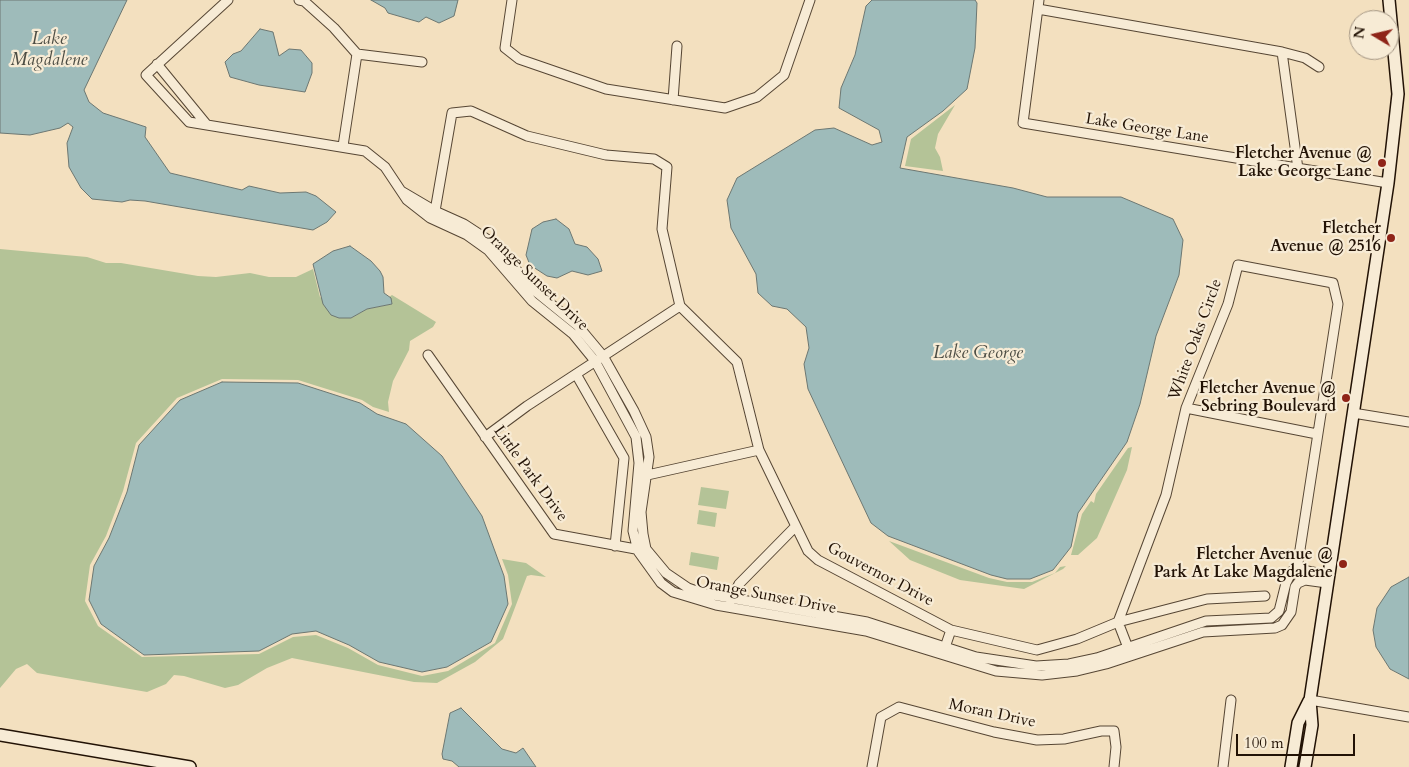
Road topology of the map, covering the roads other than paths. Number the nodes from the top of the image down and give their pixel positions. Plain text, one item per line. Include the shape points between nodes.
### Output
1 (228, 0) edge
2 (302, 0) edge
3 (512, 0) edge
4 (810, 0) edge
5 (1389, 0) edge
6 (1038, 4) edge
7 (677, 46) dead end
8 (1282, 52) junction
9 (357, 54) junction
10 (422, 62) dead end
11 (157, 64) junction
12 (1319, 67) dead end
13 (673, 100) junction
14 (208, 125) junction
15 (343, 146) junction
16 (1298, 169) junction
17 (1388, 183) junction
18 (432, 214) junction
19 (680, 306) junction
20 (428, 355) dead end
21 (599, 359) junction
22 (576, 374) junction
23 (1186, 408) junction
24 (1353, 413) junction
25 (1409, 422) edge
26 (1317, 434) junction
27 (485, 437) junction
28 (759, 450) junction
29 (642, 476) junction
30 (795, 527) junction
31 (615, 546) junction
32 (642, 550) junction
33 (1297, 569) junction
34 (1327, 579) junction
35 (1265, 596) dead end
36 (730, 603) junction
37 (1118, 622) junction
38 (951, 630) junction
39 (944, 651) junction
40 (1129, 652) junction
41 (1231, 700) dead end
42 (1310, 700) junction
43 (1409, 717) edge
44 (0, 735) edge
45 (148, 764) edge
46 (190, 767) edge
47 (872, 767) edge
48 (1114, 767) edge
49 (1223, 767) edge
50 (1291, 767) edge
51 (1305, 767) edge

1 - 11 street
2 - 9 street
3 - 13 street via 505,48 519,59 606,89
4 - 13 street via 784,75 757,96 725,108
5 - 17 main road via 1398,94
6 - 8 street
6 - 16 street, Lake George Lane via 1023,123
7 - 13 street
8 - 12 street via 1305,58
8 - 16 street
9 - 10 street
9 - 15 street
11 - 14 street
11 - 14 street, Orange Sunset Drive via 146,75 189,122
14 - 15 street, Orange Sunset Drive
15 - 18 street, Orange Sunset Drive via 364,151 385,167 407,200
16 - 17 street, Lake George Lane
17 - 24 main road
18 - 19 street via 452,113 471,111 527,136 606,155 654,159 667,167 662,229
18 - 21 street, Orange Sunset Drive via 464,224 493,243 535,290 578,326
19 - 21 street
19 - 28 street, Gouvernor Drive via 737,362
20 - 27 street, Little Park Drive
21 - 22 street
21 - 29 street, Orange Sunset Drive via 634,411 646,437 649,457
22 - 27 street
22 - 31 street via 624,458
23 - 26 street
23 - 26 street, White Oaks Circle via 1228,304 1238,265 1305,278 1333,284 1338,304
23 - 37 street, White Oaks Circle via 1166,495
24 - 25 street
24 - 34 main road
26 - 33 street, White Oaks Circle
27 - 31 street, Little Park Drive via 554,534
28 - 29 street
28 - 30 street, Gouvernor Drive
29 - 32 street, Orange Sunset Drive
30 - 36 street via 739,584
30 - 38 street, Gouvernor Drive via 808,551 818,560
31 - 32 street, Little Park Drive
32 - 36 street, Orange Sunset Drive via 660,583 673,592 696,600
33 - 34 street
33 - 40 street, Orange Sunset Drive via 1292,570 1279,611 1271,618 1206,622
34 - 40 street, Orange Sunset Drive via 1298,582 1291,612 1282,625 1275,628 1203,632
34 - 42 main road
35 - 37 street, Gouvernor Drive via 1207,600
36 - 39 street, Orange Sunset Drive
37 - 38 street, Gouvernor Drive via 1077,639 1037,650
37 - 40 street
38 - 39 street
39 - 40 street, Orange Sunset Drive via 996,671 1042,675 1077,671
41 - 49 street
42 - 43 street
42 - 50 main road via 1298,724
42 - 51 main road via 1312,725
44 - 45 main road
45 - 46 main road
47 - 48 street, Moran Drive via 881,717 899,707 1037,740 1114,731

